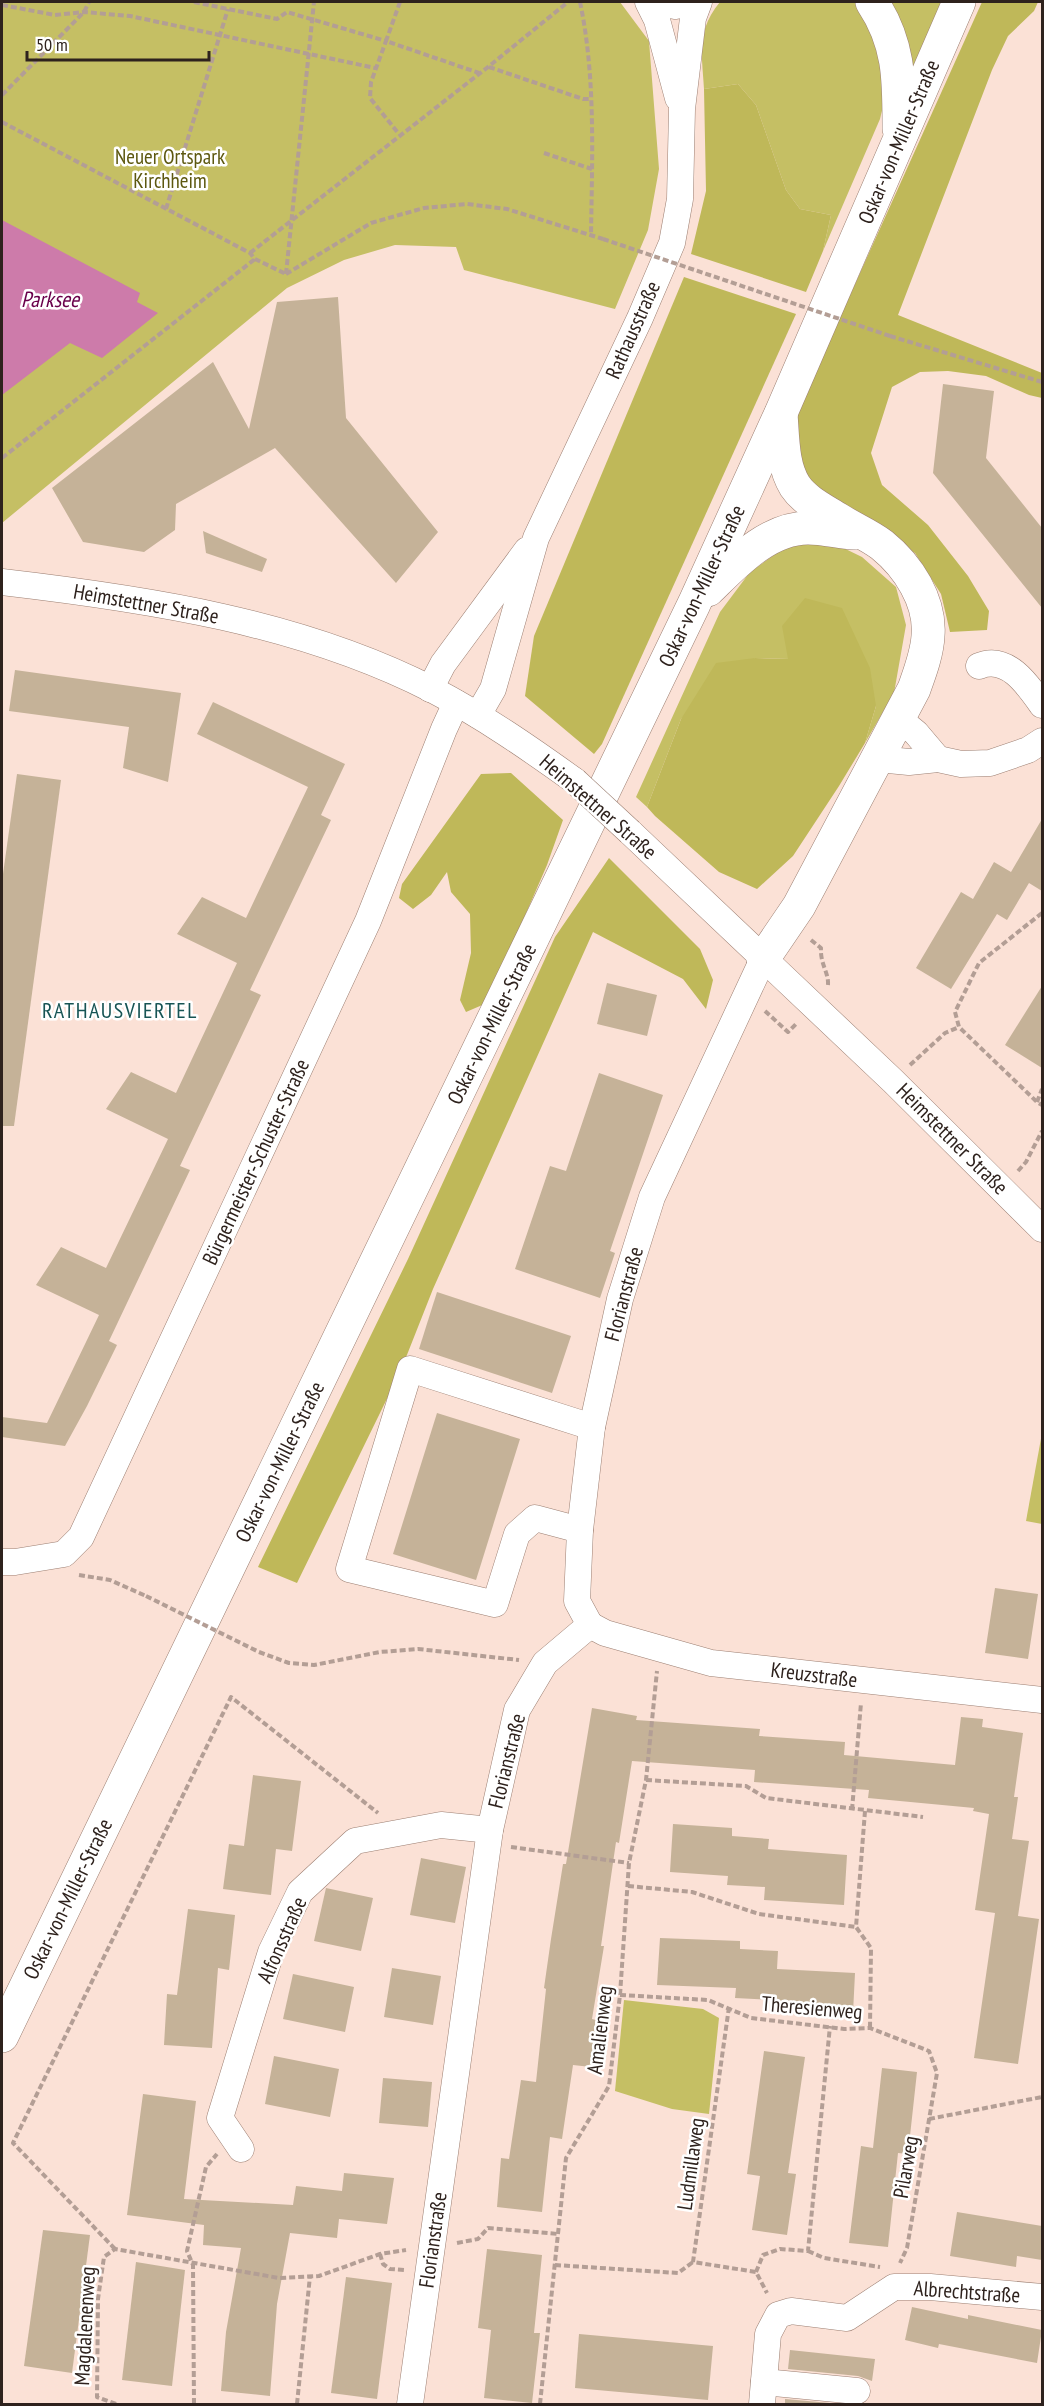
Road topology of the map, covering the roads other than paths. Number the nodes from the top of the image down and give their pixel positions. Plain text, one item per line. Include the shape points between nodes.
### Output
1 (649, 2) edge
2 (692, 2) edge
3 (699, 2) edge
4 (872, 2) edge
5 (959, 2) edge
6 (682, 110) junction
7 (898, 144) junction
8 (781, 412) junction
9 (862, 534) junction
10 (536, 538) junction
11 (2, 582) edge
12 (694, 604) junction
13 (979, 666) dead end
14 (430, 689) junction
15 (456, 702) junction
16 (1042, 705) edge
17 (478, 715) junction
18 (899, 718) junction
19 (1042, 741) edge
20 (878, 759) junction
21 (938, 759) junction
22 (763, 959) junction
23 (1042, 1229) edge
24 (592, 1427) junction
25 (580, 1530) junction
26 (2, 1562) edge
27 (590, 1625) junction
28 (1042, 1700) edge
29 (489, 1837) junction
30 (2, 2036) edge
31 (237, 2142) road end
32 (1042, 2297) edge
33 (857, 2391) dead end
34 (763, 2393) edge
35 (410, 2404) edge

1 - 2 street via 675,6
1 - 6 street, Rathausstraße
3 - 6 street, Rathausstraße via 693,18
4 - 7 main road via 882,17 896,56
5 - 7 main road, Oskar-von-Miller-Straße
6 - 10 street, Rathausstraße via 680,199 672,243
7 - 8 main road, Oskar-von-Miller-Straße
8 - 9 main road via 785,459 795,486 811,502
8 - 12 main road, Oskar-von-Miller-Straße
9 - 12 main road via 808,528 786,531 743,556
9 - 18 main road via 906,568 925,609 928,634 924,657
10 - 14 street, Rathausstraße via 443,664
10 - 17 street, Rathausstraße via 493,689
11 - 14 street, Heimstettner Straße via 157,602 253,625 366,660
12 - 30 main road, Oskar-von-Miller-Straße
13 - 16 street via 988,662 1008,667
14 - 15 street, Heimstettner Straße
15 - 17 street, Heimstettner Straße
15 - 26 street, Bürgermeister-Schuster-Straße via 368,921 81,1537 64,1554
17 - 22 street, Heimstettner Straße, bridge via 575,781
18 - 20 main road
18 - 21 street
19 - 21 street via 990,764
20 - 21 street
20 - 22 main road via 799,906
22 - 23 street, Heimstettner Straße
22 - 24 street, Florianstraße via 652,1197 620,1299
24 - 25 street, Florianstraße
24 - 25 street via 410,1370 349,1569 495,1604 517,1534 535,1518
25 - 27 street, Florianstraße via 577,1601
27 - 28 street, Kreuzstraße via 605,1633 711,1663
27 - 29 street, Florianstraße via 545,1663 517,1710
29 - 31 street, Alfonsstraße via 441,1825 355,1841 300,1892 271,1952 220,2118
29 - 35 street, Florianstraße via 427,2245
32 - 34 street, Albrechtstraße via 930,2287 896,2278 847,2318 791,2311 778,2315 768,2334
33 - 34 street

